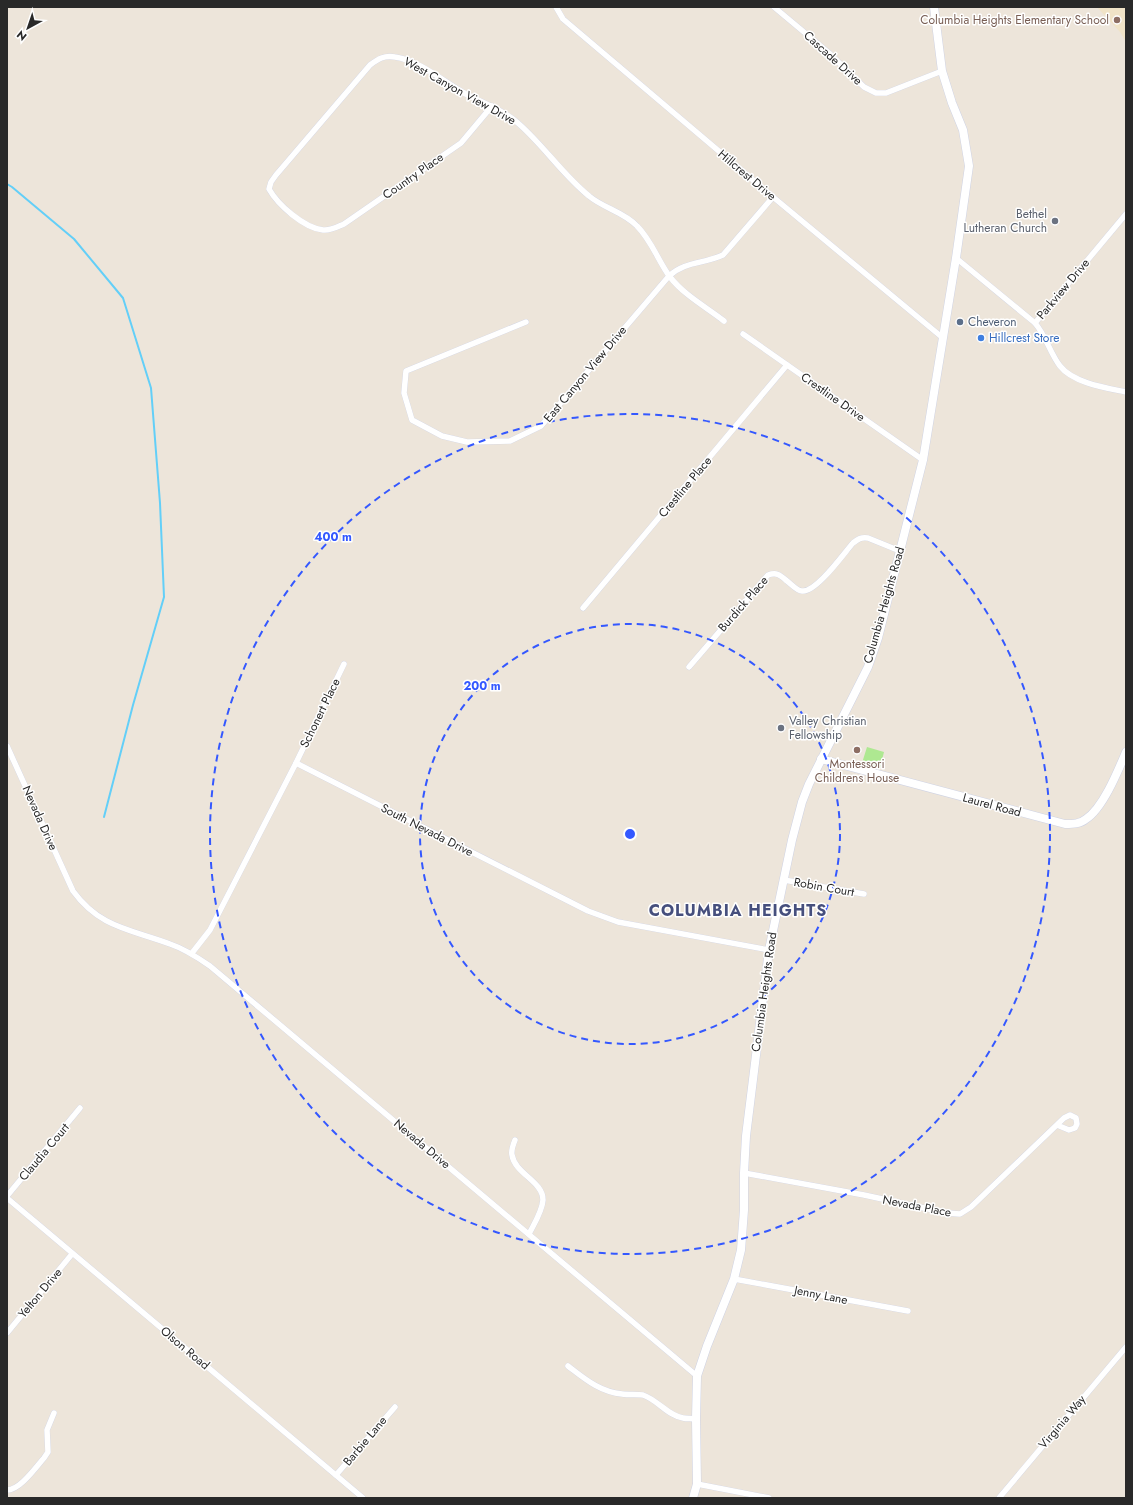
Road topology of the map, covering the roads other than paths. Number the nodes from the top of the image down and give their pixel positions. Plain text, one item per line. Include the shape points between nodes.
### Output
1 (556, 7) edge
2 (774, 7) edge
3 (934, 7) edge
4 (942, 70) junction
5 (492, 106) junction
6 (773, 197) junction
7 (1126, 214) edge
8 (324, 230) joint
9 (956, 258) junction
10 (669, 276) junction
11 (724, 320) dead end
12 (526, 322) dead end
13 (1035, 323) junction
14 (743, 334) dead end
15 (943, 338) junction
16 (787, 365) junction
17 (1126, 392) edge
18 (923, 460) junction
19 (900, 551) junction
20 (583, 608) dead end
21 (344, 664) dead end
22 (689, 667) dead end
23 (7, 746) edge
24 (1126, 752) edge
25 (820, 760) junction
26 (296, 763) junction
27 (784, 880) junction
28 (864, 894) dead end
29 (768, 950) junction
30 (192, 953) junction
31 (80, 1108) dead end
32 (1057, 1125) dead end
33 (515, 1140) dead end
34 (744, 1173) junction
35 (7, 1197) edge
36 (529, 1234) junction
37 (72, 1254) junction
38 (734, 1279) junction
39 (908, 1311) dead end
40 (7, 1333) edge
41 (1126, 1347) edge
42 (568, 1366) dead end
43 (697, 1376) junction
44 (395, 1407) dead end
45 (54, 1414) dead end
46 (696, 1418) junction
47 (336, 1476) junction
48 (697, 1484) junction
49 (7, 1490) edge
50 (363, 1498) edge
51 (693, 1498) edge
52 (769, 1498) edge
53 (998, 1498) edge

1 - 6 street, Hillcrest Drive via 563,19
2 - 4 street, Cascade Drive via 829,53 864,87 876,93 886,93
3 - 4 street, Columbia Heights Road
4 - 9 street, Columbia Heights Road via 964,130 969,166
5 - 8 street, Country Place via 461,143 344,224
5 - 8 street, West Canyon View Drive via 465,94 408,59 382,57 370,65 271,182 269,189 298,219 311,228
5 - 10 street, West Canyon View Drive via 518,123 588,195 636,225 645,235
6 - 10 street, East Canyon View Drive via 723,255 688,264 676,269
6 - 15 street, Hillcrest Drive
7 - 13 street, Parkview Drive
9 - 13 street, Parkview Drive
9 - 15 street, Columbia Heights Road
10 - 11 street via 683,291
10 - 12 street, East Canyon View Drive via 542,426 510,441 467,442 442,436 412,420 404,393 406,371
13 - 17 street via 1053,355 1068,374
14 - 16 street, Crestline Drive
15 - 18 street, Columbia Heights Road
16 - 18 street, Crestline Drive
16 - 20 street, Crestline Place
18 - 19 street, Columbia Heights Road
19 - 22 street, Burdick Place via 868,538 858,538 820,582 808,591 802,592 779,574 768,575
19 - 25 street, Columbia Heights Road via 868,667
21 - 26 street, Schonert Place
23 - 30 street, Nevada Drive via 73,890 81,902 96,916 113,925
24 - 25 street, Laurel Road via 1096,811 1086,820 1076,824 1065,824
25 - 27 street, Columbia Heights Road via 802,802
26 - 29 street, South Nevada Drive via 588,911 618,922
26 - 30 street via 210,930
27 - 28 street, Robin Court
27 - 29 street, Columbia Heights Road
29 - 34 street, Columbia Heights Road via 752,1074
30 - 36 street, Nevada Drive
31 - 35 street, Claudia Court
32 - 34 street, Nevada Place via 971,1207 960,1214
33 - 36 street via 511,1154 515,1165 541,1189 543,1200
34 - 38 street, Columbia Heights Road via 741,1250
35 - 37 street, Olson Road
36 - 43 street, Nevada Drive
37 - 40 street, Yelton Drive
37 - 47 street, Olson Road
38 - 39 street, Jenny Lane
38 - 43 street, Columbia Heights Road
41 - 53 street, Virginia Way
42 - 46 street via 592,1384 608,1392 643,1395 678,1416
43 - 46 street, Columbia Heights Road
44 - 47 street, Barbie Lane
45 - 49 street via 47,1430 48,1452 18,1487
46 - 48 street, Columbia Heights Road
47 - 50 street, Olson Road
48 - 51 street, Columbia Heights Road
48 - 52 street

